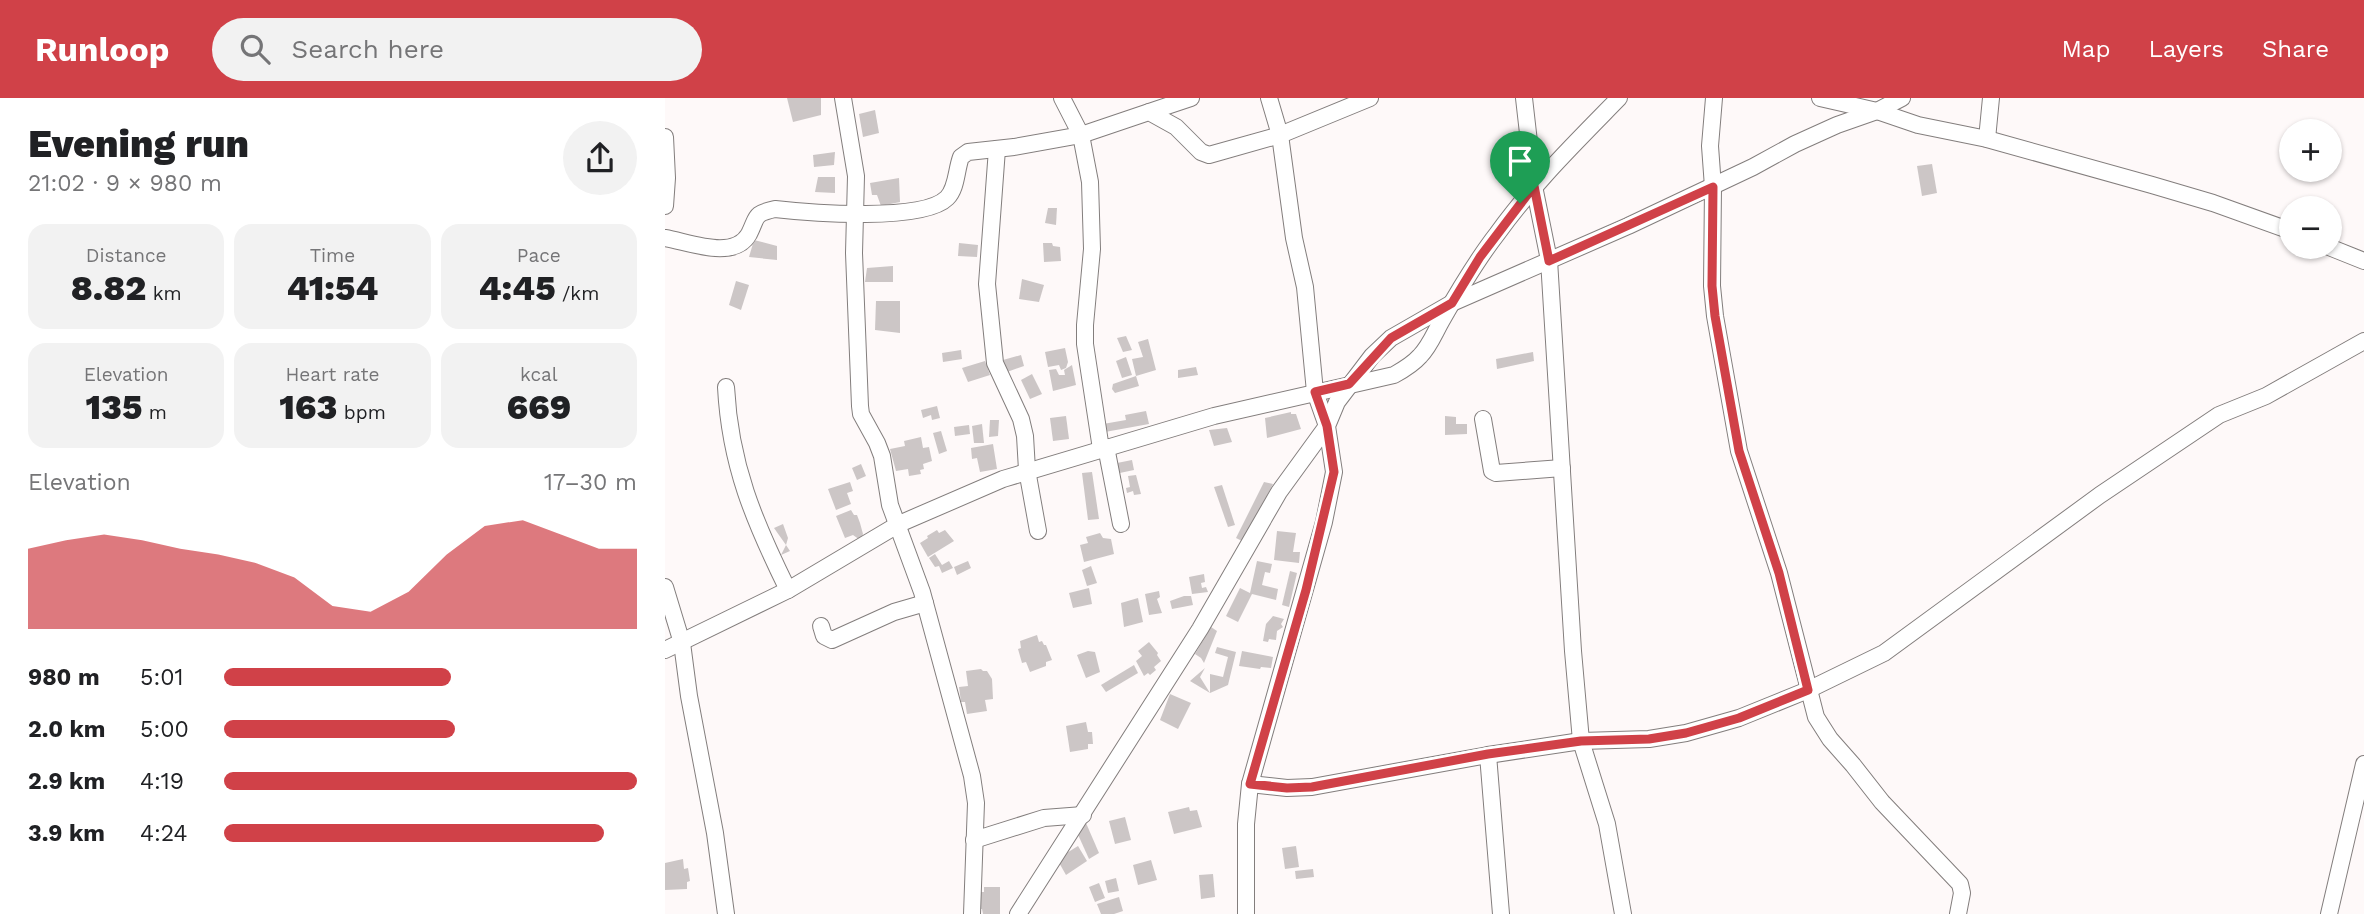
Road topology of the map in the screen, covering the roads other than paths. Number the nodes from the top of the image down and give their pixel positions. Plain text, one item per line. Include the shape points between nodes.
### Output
1 (843, 98) edge
2 (1062, 98) edge
3 (1191, 98) edge
4 (1269, 98) edge
5 (1370, 98) edge
6 (1524, 98) edge
7 (1619, 98) edge
8 (1713, 98) edge
9 (1821, 98) edge
10 (1902, 98) edge
11 (1991, 98) edge
12 (1149, 111) junction
13 (1877, 111) junction
14 (1081, 135) junction
15 (1280, 135) junction
16 (665, 136) edge
17 (1987, 139) junction
18 (997, 149) junction
19 (1534, 186) junction
20 (1713, 187) junction
21 (665, 206) edge
22 (856, 214) junction
23 (2279, 226) edge
24 (665, 238) edge
25 (2342, 252) edge
26 (1549, 261) junction
27 (2364, 261) edge
28 (1452, 303) junction
29 (2364, 341) edge
30 (1349, 384) junction
31 (726, 387) dead end
32 (1315, 392) junction
33 (1483, 419) dead end
34 (1327, 426) junction
35 (1103, 448) junction
36 (1562, 468) junction
37 (1027, 470) junction
38 (899, 524) junction
39 (1121, 524) dead end
40 (1038, 531) dead end
41 (665, 587) edge
42 (788, 590) junction
43 (925, 603) junction
44 (821, 626) dead end
45 (682, 643) junction
46 (665, 650) edge
47 (1808, 690) junction
48 (1581, 741) junction
49 (1488, 754) junction
50 (2364, 764) edge
51 (1250, 784) junction
52 (1083, 815) junction
53 (974, 840) junction
54 (726, 914) edge
55 (972, 914) edge
56 (1018, 914) edge
57 (1246, 914) edge
58 (1501, 914) edge
59 (1623, 914) edge
60 (1958, 914) edge
61 (2329, 914) edge

1 - 22 street via 856,176
2 - 14 street
3 - 12 street
4 - 15 street
5 - 15 street
6 - 19 street
7 - 19 street
8 - 20 street
9 - 13 street
10 - 13 street
11 - 17 street
12 - 14 street
12 - 15 street via 1209,155
13 - 17 street
13 - 20 street via 1795,144
14 - 18 street
14 - 35 street via 1090,181 1092,249 1085,344
15 - 32 street via 1305,287
16 - 21 street
17 - 23 street
18 - 22 street via 961,157 950,196 940,204
18 - 37 street via 987,305 995,363 1021,419
19 - 26 street
19 - 28 street
20 - 26 street
20 - 47 street via 1712,286 1739,451 1782,584
22 - 24 street via 761,212 748,236 727,248
22 - 38 street via 861,414 877,443 890,505
25 - 27 street
26 - 28 street
26 - 36 street
28 - 30 street via 1391,338
28 - 30 street via 1429,345 1405,369
29 - 47 street via 2190,433 1884,653
30 - 32 street
30 - 34 street
31 - 42 street via 741,483
32 - 34 street
32 - 35 street
33 - 36 street via 1496,474
34 - 51 street via 1334,472 1324,522
34 - 52 street via 1279,492 1200,629
35 - 37 street
35 - 39 street
36 - 48 street
37 - 38 street
37 - 40 street
38 - 42 street
38 - 43 street
41 - 45 street
42 - 45 street
43 - 44 street via 832,640 824,636
43 - 53 street via 972,776
45 - 46 street
45 - 54 street
47 - 48 street via 1686,733
47 - 60 street via 1816,717 1830,739 1882,803 1960,884
48 - 49 street
48 - 59 street via 1607,824
49 - 51 street via 1312,787
49 - 58 street
50 - 61 street
51 - 57 street
52 - 53 street via 1044,818
52 - 56 street
53 - 55 street

